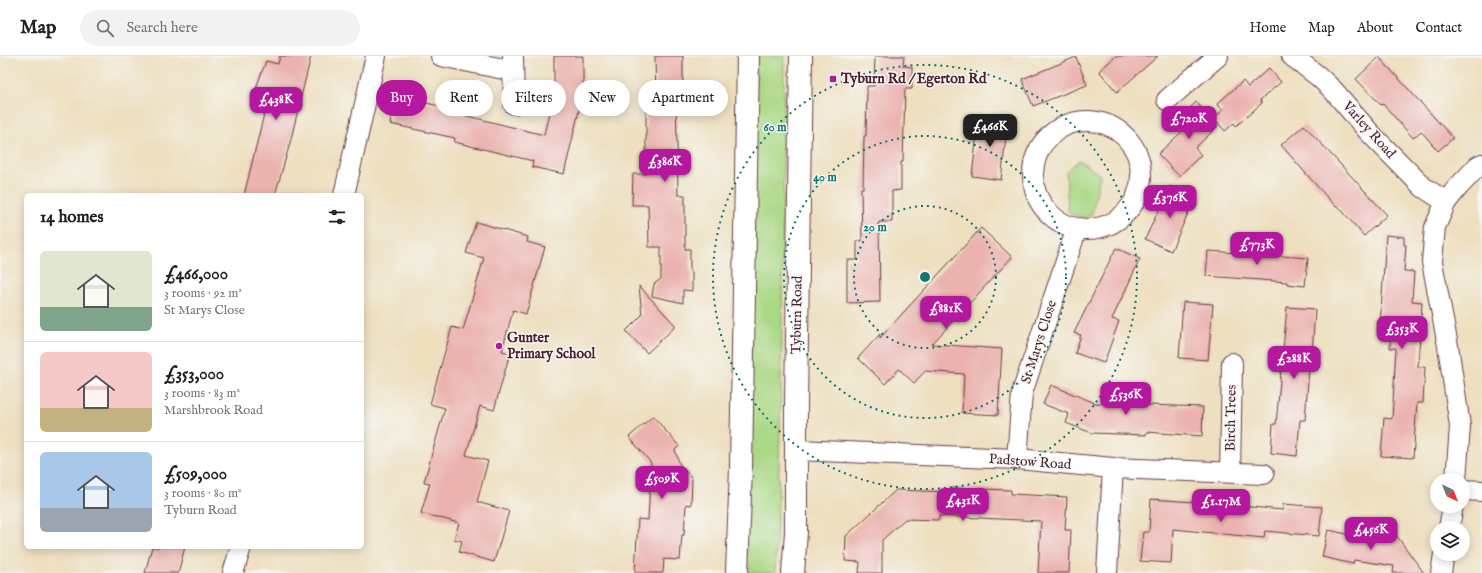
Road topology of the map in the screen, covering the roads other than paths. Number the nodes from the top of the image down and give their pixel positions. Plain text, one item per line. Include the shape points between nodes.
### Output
1 (376, 56) edge
2 (441, 56) edge
3 (748, 56) edge
4 (801, 56) edge
5 (1218, 56) edge
6 (1292, 56) edge
7 (513, 64) edge
8 (513, 80) edge
9 (1167, 100) dead end
10 (1482, 164) edge
11 (344, 193) edge
12 (1446, 202) junction
13 (1077, 228) junction
14 (1232, 363) dead end
15 (796, 450) junction
16 (1017, 460) junction
17 (1113, 468) junction
18 (1230, 473) junction
19 (1457, 473) edge
20 (1264, 474) dead end
21 (1470, 490) edge
22 (1482, 491) edge
23 (240, 549) edge
24 (1443, 561) edge
25 (233, 573) edge
26 (736, 573) edge
27 (793, 573) edge
28 (1107, 573) edge
29 (1441, 573) edge

1 - 11 street
2 - 7 street
3 - 26 main road via 741,460
4 - 15 main road, Tyburn Road
5 - 9 street
6 - 12 street, Varley Road via 1333,90 1369,132 1423,187
7 - 8 street
10 - 12 street
12 - 19 street via 1435,227 1432,262 1460,426
13 - 13 street via 1051,217 1037,199 1032,180 1036,153 1051,132 1071,122 1098,120 1126,135 1140,158 1141,183 1127,212 1109,225 1092,229
13 - 16 street, St Marys Close via 1022,394
14 - 18 street, Birch Trees
15 - 16 street, Padstow Road
15 - 27 main road, Tyburn Road
16 - 17 street, Padstow Road
17 - 18 street, Padstow Road
17 - 28 street
18 - 20 street, Padstow Road
21 - 22 street
23 - 25 street
24 - 29 street

